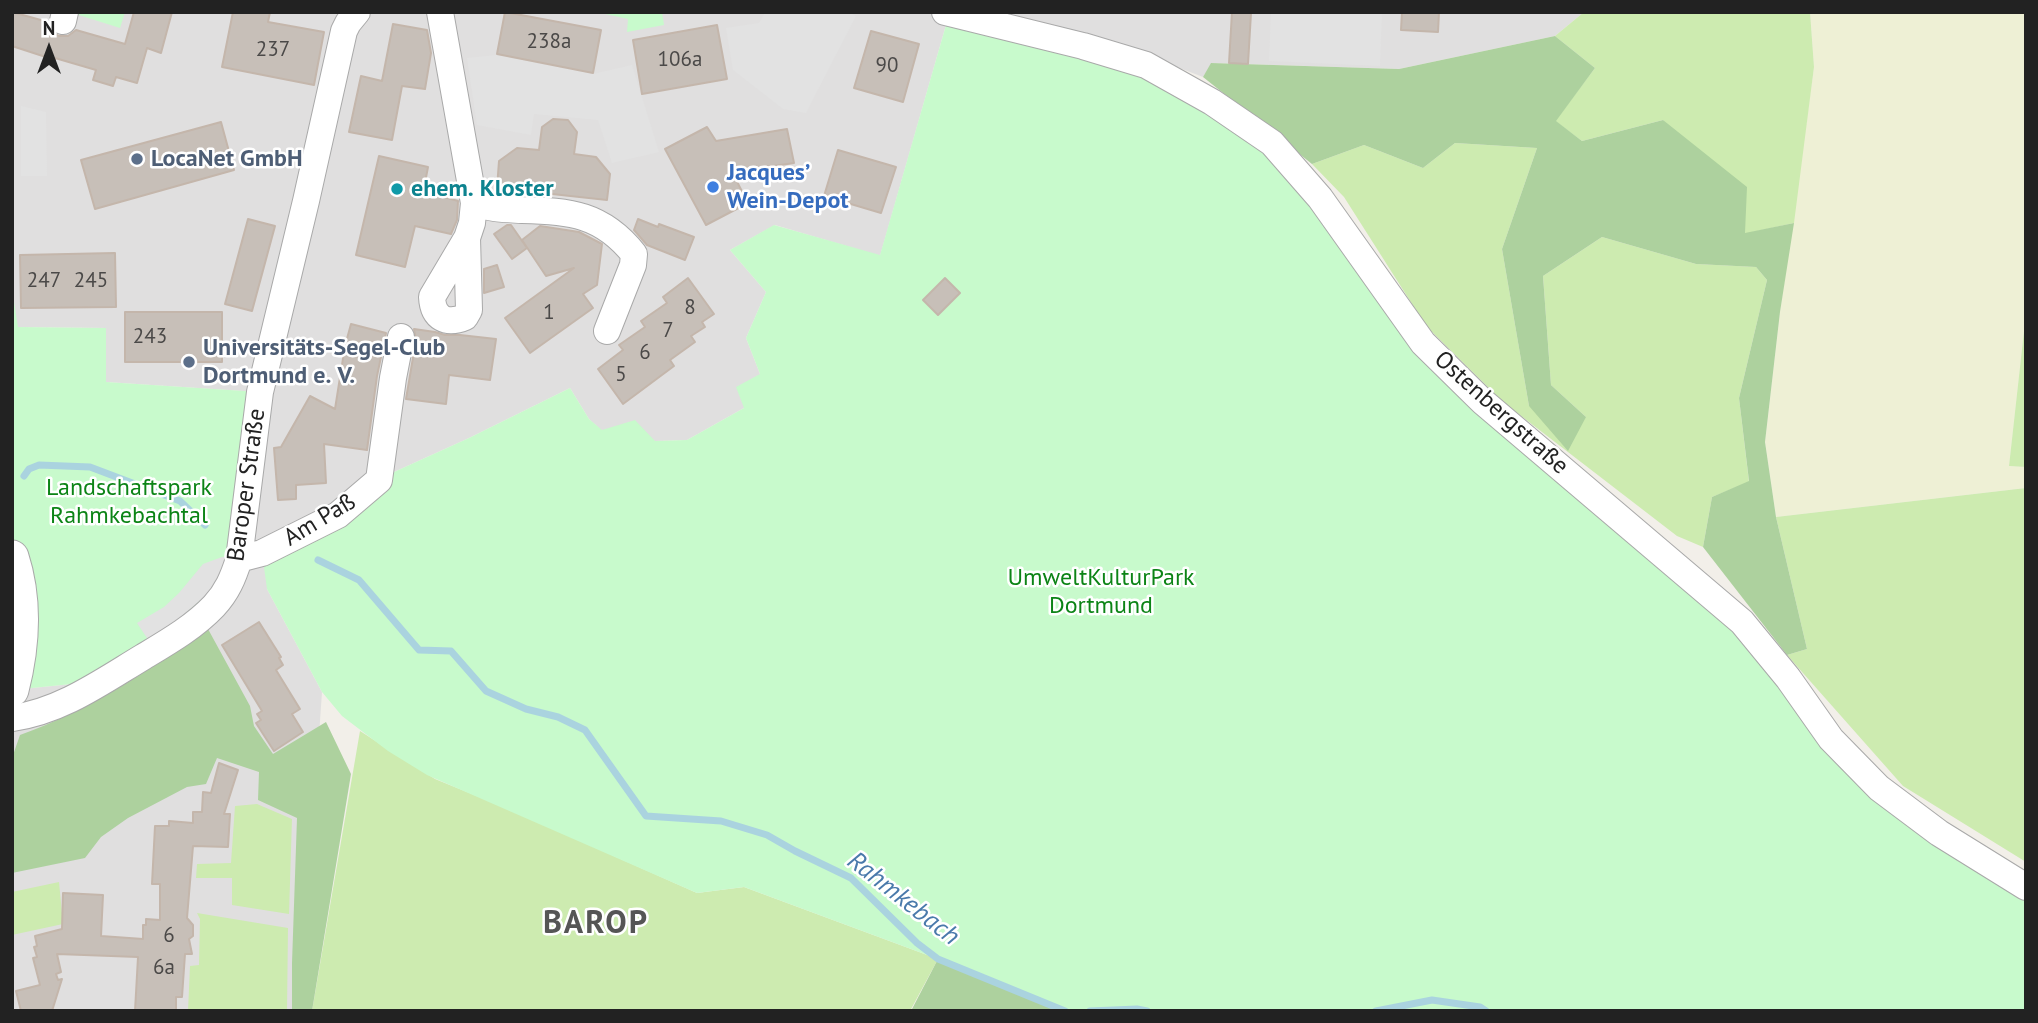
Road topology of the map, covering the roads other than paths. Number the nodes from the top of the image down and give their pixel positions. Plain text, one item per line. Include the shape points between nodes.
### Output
1 (357, 12) edge
2 (440, 12) edge
3 (945, 12) edge
4 (474, 203) junction
5 (467, 238) dead end
6 (607, 331) dead end
7 (401, 337) dead end
8 (12, 557) edge
9 (239, 559) junction
10 (12, 690) edge
11 (12, 718) edge
12 (2026, 887) edge

1 - 9 street, Baroper Straße via 344,31 260,392
2 - 4 street
3 - 12 street, Ostenbergstraße via 1146,65 1272,143 1320,198 1423,343 1482,401 1742,622 1832,739 1879,788 1939,834
4 - 5 street
4 - 6 street via 488,208 562,211 585,217 624,242 634,254 633,265
7 - 9 street, Am Paß via 379,480 338,515 262,553
8 - 10 street via 22,617
9 - 11 street, Baroper Straße via 232,583 213,607 181,634 92,688

